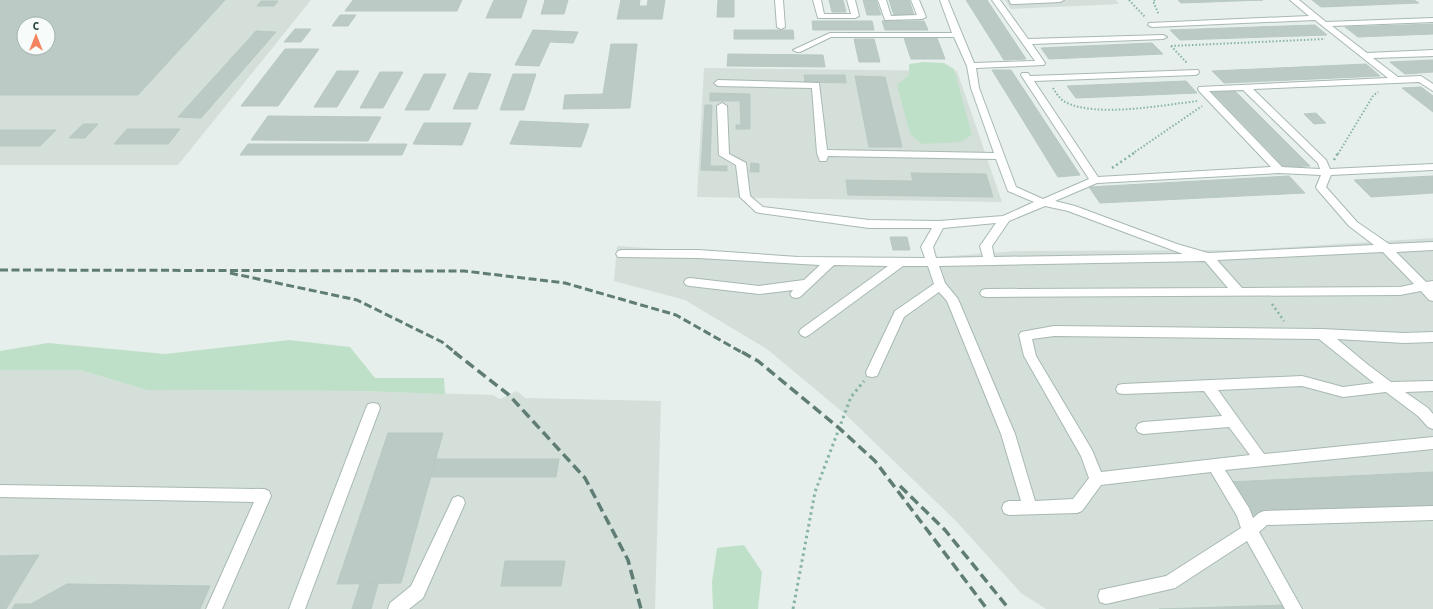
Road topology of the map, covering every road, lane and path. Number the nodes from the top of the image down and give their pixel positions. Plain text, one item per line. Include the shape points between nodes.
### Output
1 (779, 0) edge
2 (817, 0) edge
3 (851, 0) edge
4 (882, 0) edge
5 (915, 0) edge
6 (944, 0) edge
7 (996, 0) edge
8 (1012, 0) edge
9 (1060, 0) edge
10 (1155, 0) edge
11 (1294, 0) edge
12 (1317, 18) junction
13 (1433, 20) edge
14 (1166, 24) junction
15 (1325, 24) junction
16 (1152, 25) dead end
17 (781, 27) dead end
18 (957, 36) junction
19 (1163, 37) dead end
20 (1343, 38) junction
21 (1027, 42) junction
22 (1171, 46) dead end
23 (797, 50) dead end
24 (1433, 53) edge
25 (1365, 56) junction
26 (1018, 64) junction
27 (971, 66) junction
28 (1195, 72) dead end
29 (1045, 78) junction
30 (1028, 79) junction
31 (1396, 80) junction
32 (718, 83) dead end
33 (1245, 87) junction
34 (1433, 88) edge
35 (1212, 99) junction
36 (722, 106) dead end
37 (1000, 156) junction
38 (1433, 167) edge
39 (1279, 170) junction
40 (1326, 172) junction
41 (1095, 180) junction
42 (1042, 202) junction
43 (1005, 219) junction
44 (939, 225) junction
45 (1433, 246) edge
46 (1386, 248) junction
47 (622, 254) dead end
48 (1208, 257) junction
49 (832, 261) junction
50 (902, 261) junction
51 (989, 261) junction
52 (932, 262) junction
53 (690, 282) dead end
54 (807, 284) junction
55 (940, 285) junction
56 (1428, 286) edge
57 (1239, 292) junction
58 (1264, 292) junction
59 (986, 293) dead end
60 (796, 294) dead end
61 (1433, 297) edge
62 (806, 332) dead end
63 (1293, 333) junction
64 (1322, 334) junction
65 (1433, 337) edge
66 (872, 372) joint
67 (1207, 385) junction
68 (1433, 386) edge
69 (1387, 387) junction
70 (1123, 389) dead end
71 (373, 408) dead end
72 (1233, 421) junction
73 (1433, 423) edge
74 (1143, 428) dead end
75 (1433, 443) edge
76 (1261, 460) junction
77 (1214, 465) junction
78 (1097, 479) junction
79 (0, 491) edge
80 (458, 503) dead end
81 (1030, 507) junction
82 (1009, 508) dead end
83 (1433, 513) edge
84 (1250, 531) junction
85 (1106, 596) dead end
86 (214, 609) edge
87 (297, 609) edge
88 (396, 609) edge
89 (793, 609) edge
90 (1294, 609) edge

1 - 17 street
2 - 3 street via 821,16 855,16
4 - 5 street via 888,18 922,17
6 - 18 street
7 - 21 street
8 - 9 street
10 - 14 path via 1153,1 1158,14
11 - 12 street
12 - 14 street
12 - 15 street
13 - 15 street
14 - 16 street
15 - 20 street
18 - 23 street via 830,35
18 - 27 street
19 - 21 street
20 - 22 path
20 - 25 street
21 - 26 street via 1041,63
24 - 25 street
25 - 31 street
26 - 27 street
26 - 30 street
27 - 37 street via 975,88
28 - 29 street
29 - 30 street
29 - 35 path via 1063,101 1081,107 1118,110
30 - 41 street
31 - 33 street
31 - 34 street via 1421,79
31 - 40 path via 1373,96
32 - 37 street via 816,85 823,156
33 - 35 street via 1202,88
33 - 40 street via 1322,162
35 - 39 street
35 - 41 path
36 - 44 street via 724,155 741,163 745,197 760,210 869,224
37 - 42 street via 1012,189
38 - 40 street
39 - 40 street
39 - 41 street
40 - 46 street via 1321,187 1353,224
41 - 42 street
42 - 43 street
42 - 48 street via 1071,208 1173,247
43 - 44 street
43 - 51 street via 986,246
44 - 52 street via 927,247
45 - 46 street
46 - 48 street
46 - 56 street
47 - 49 street via 698,254
48 - 51 street
48 - 57 street
49 - 50 street
49 - 54 street
50 - 52 street
50 - 62 street
51 - 52 street
52 - 55 street
53 - 54 street via 759,290
54 - 60 street
55 - 66 street via 899,314
55 - 81 street via 952,299 1008,434
56 - 58 street via 1400,291
56 - 61 street
57 - 58 street
57 - 59 street
58 - 63 path
63 - 64 street
63 - 78 street via 1054,331 1025,335 1030,356 1087,454
64 - 65 street
64 - 69 street
66 - 89 path via 851,396 815,492
67 - 69 street via 1302,381 1343,392
67 - 70 street
67 - 72 street
68 - 69 street
69 - 73 street via 1423,412
71 - 87 street
72 - 74 street
72 - 76 street
75 - 76 street
76 - 77 street
77 - 78 street
77 - 84 street via 1244,512
78 - 81 street via 1077,506
79 - 86 street via 264,496
80 - 88 street via 417,592
81 - 82 street
83 - 84 street via 1264,518
84 - 85 street via 1169,583
84 - 90 street

